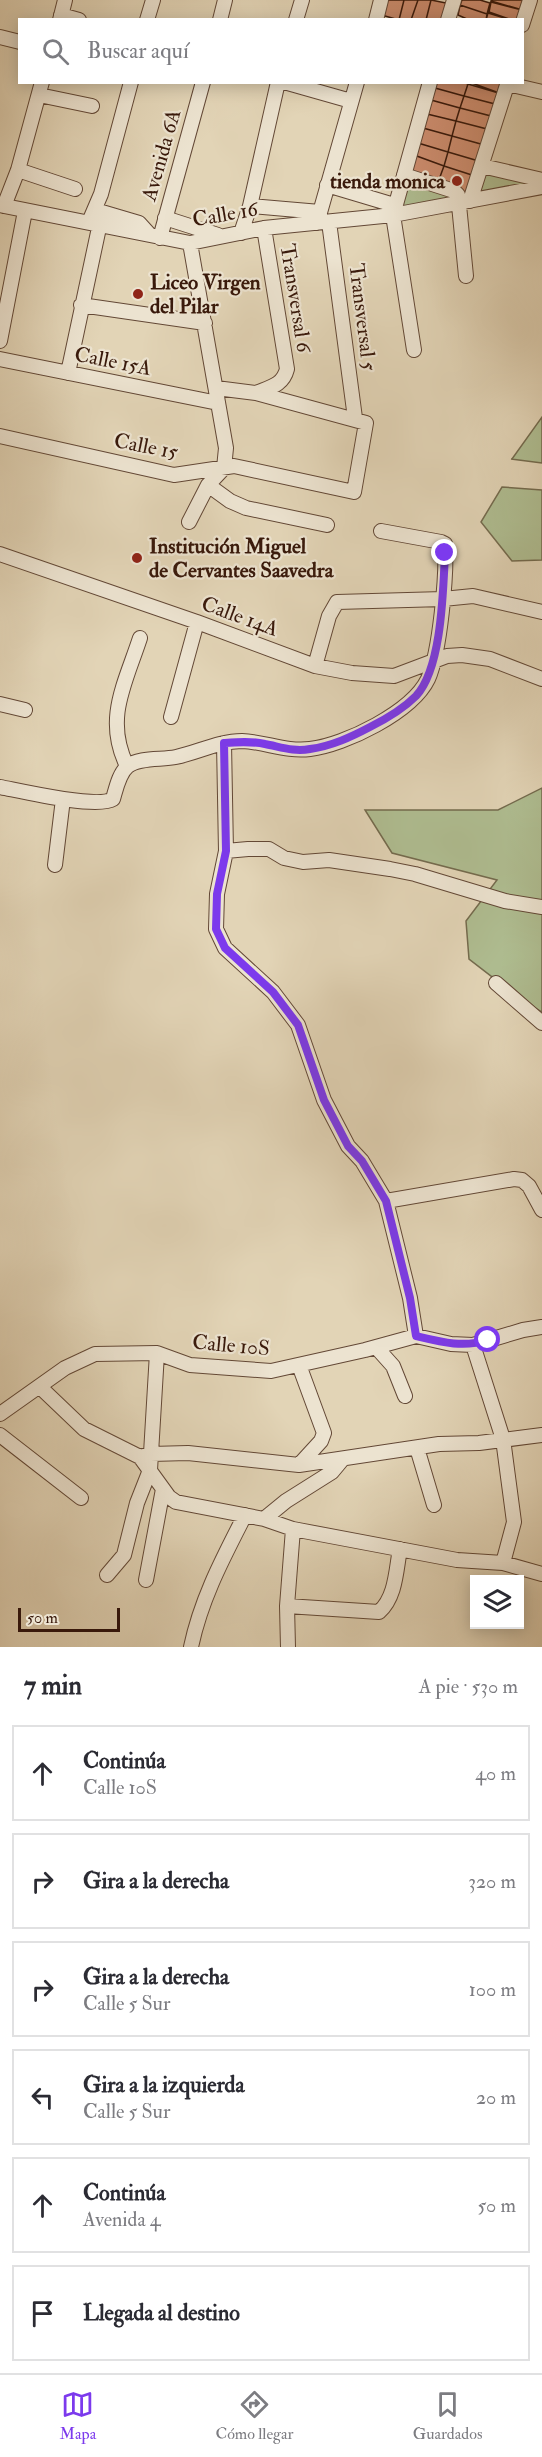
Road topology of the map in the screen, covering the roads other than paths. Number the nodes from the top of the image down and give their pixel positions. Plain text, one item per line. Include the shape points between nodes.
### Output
1 (65, 0) edge
2 (153, 0) edge
3 (225, 0) edge
4 (302, 0) edge
5 (381, 0) edge
6 (454, 0) edge
7 (530, 0) edge
8 (60, 17) edge
9 (148, 18) edge
10 (220, 18) edge
11 (297, 18) edge
12 (379, 18) edge
13 (449, 18) edge
14 (524, 19) edge
15 (0, 37) edge
16 (18, 42) edge
17 (130, 84) edge
18 (202, 84) edge
19 (278, 84) edge
20 (291, 84) edge
21 (356, 84) edge
22 (429, 84) edge
23 (508, 84) edge
24 (512, 84) edge
25 (40, 89) edge
26 (542, 92) edge
27 (351, 101) junction
28 (92, 106) dead end
29 (482, 166) junction
30 (18, 170) junction
31 (404, 175) junction
32 (542, 180) edge
33 (327, 185) junction
34 (542, 187) edge
35 (75, 189) dead end
36 (464, 203) junction
37 (2, 205) edge
38 (250, 206) junction
39 (393, 210) junction
40 (25, 211) junction
41 (95, 218) junction
42 (165, 218) junction
43 (322, 219) junction
44 (264, 228) junction
45 (242, 233) junction
46 (220, 236) junction
47 (155, 237) junction
48 (190, 243) junction
49 (466, 276) dead end
50 (81, 305) junction
51 (205, 323) junction
52 (0, 341) edge
53 (414, 350) dead end
54 (0, 359) edge
55 (68, 373) junction
56 (216, 388) junction
57 (256, 393) junction
58 (218, 403) junction
59 (360, 421) junction
60 (0, 436) edge
61 (224, 468) junction
62 (208, 485) junction
63 (189, 522) dead end
64 (327, 525) dead end
65 (381, 531) dead end
66 (1, 558) edge
67 (443, 599) junction
68 (542, 612) edge
69 (197, 622) junction
70 (140, 638) dead end
71 (434, 661) junction
72 (315, 666) junction
73 (542, 679) edge
74 (0, 704) edge
75 (25, 710) dead end
76 (171, 717) dead end
77 (224, 743) junction
78 (127, 766) junction
79 (0, 787) edge
80 (63, 799) junction
81 (226, 851) junction
82 (55, 864) dead end
83 (542, 907) edge
84 (496, 983) dead end
85 (542, 1023) edge
86 (386, 1201) junction
87 (542, 1210) edge
88 (542, 1327) edge
89 (416, 1336) junction
90 (473, 1345) junction
91 (376, 1347) junction
92 (157, 1353) junction
93 (299, 1365) junction
94 (40, 1387) junction
95 (405, 1396) dead end
96 (0, 1414) edge
97 (542, 1435) edge
98 (0, 1436) edge
99 (503, 1439) junction
100 (417, 1448) junction
101 (145, 1455) junction
102 (342, 1460) junction
103 (299, 1465) junction
104 (150, 1470) junction
105 (163, 1489) junction
106 (81, 1498) dead end
107 (434, 1505) dead end
108 (245, 1515) junction
109 (264, 1519) junction
110 (293, 1529) junction
111 (400, 1549) junction
112 (503, 1563) junction
113 (542, 1574) edge
114 (107, 1575) dead end
115 (146, 1580) dead end
116 (287, 1606) junction
117 (190, 1647) edge
118 (288, 1647) edge

1 - 8 street
2 - 9 street
3 - 10 street
4 - 11 street
5 - 12 street
6 - 13 street
7 - 14 street
15 - 16 street
17 - 41 street
18 - 42 street, Avenida 6A
19 - 38 street
20 - 27 street
21 - 27 street
22 - 31 street
23 - 29 street
24 - 26 street
25 - 28 street
25 - 30 street
27 - 33 street
29 - 32 street
29 - 36 street
30 - 35 street
30 - 37 street
31 - 36 street via 454,191
31 - 39 street
33 - 39 street
33 - 43 street
34 - 36 street, Calle 16
36 - 39 street, Calle 16
36 - 49 street
37 - 40 street, Calle 16
38 - 43 street
38 - 45 street
39 - 43 street, Calle 16
39 - 53 street
40 - 41 street, Calle 16
40 - 52 street
41 - 47 street, Calle 16
41 - 50 street
42 - 46 street
42 - 47 street, Avenida 6A
43 - 44 street, Calle 16
43 - 59 street, Transversal 5
44 - 45 street, Calle 16
44 - 57 street, Transversal 6 via 287,369 279,384
45 - 46 street, Calle 16
46 - 48 street, Calle 16
47 - 48 street, Calle 16
48 - 51 street
50 - 51 street
50 - 55 street
51 - 56 street
54 - 55 street, Calle 15A
55 - 58 street, Calle 15A
56 - 57 street
56 - 58 street
57 - 59 street
58 - 61 street via 226,448
59 - 61 street, Calle 15 via 354,492 244,467
60 - 61 street, Calle 15 via 174,475
61 - 62 street
62 - 63 street
62 - 64 street via 246,508
65 - 67 street via 445,544
66 - 69 street, Calle 14A
67 - 68 street via 472,596
67 - 71 street
67 - 72 street via 342,601 333,605
69 - 72 street, Calle 14A
69 - 76 street
70 - 78 street via 116,714 118,748
71 - 72 street, Calle 14A via 394,676
71 - 73 street, Calle 14A via 471,656 490,659
71 - 77 street via 416,696 345,740 311,749 287,750 254,742
74 - 75 street
77 - 78 street
77 - 81 street
78 - 80 street via 110,802
79 - 80 street
80 - 82 street
81 - 83 street via 269,849 284,858 303,862 328,860 390,869 505,901
81 - 86 street via 217,894 216,929 225,948 273,992 298,1025 324,1100 348,1146
84 - 85 street
86 - 87 street via 514,1179 529,1186
86 - 89 street
88 - 90 street, Calle 10S
89 - 90 street, Calle 10S
89 - 91 street, Calle 10S
90 - 99 street
91 - 93 street, Calle 10S
91 - 95 street via 393,1366
92 - 93 street, Calle 10S via 190,1365 230,1370 271,1371
92 - 94 street, Calle 10S via 95,1354 65,1368
92 - 101 street
93 - 103 street via 324,1433
94 - 96 street, Calle 10S
94 - 101 street via 84,1430
97 - 99 street
98 - 106 street
99 - 100 street
99 - 112 street via 514,1522
100 - 102 street
100 - 107 street
101 - 103 street via 188,1453
101 - 104 street
102 - 103 street
102 - 109 street via 326,1476
104 - 105 street
104 - 114 street via 124,1555
105 - 108 street via 176,1502
105 - 115 street
108 - 109 street
108 - 117 street via 207,1589
109 - 110 street
110 - 111 street
110 - 116 street
111 - 112 street via 457,1560
111 - 116 street via 392,1592 379,1612
112 - 113 street
116 - 118 street

